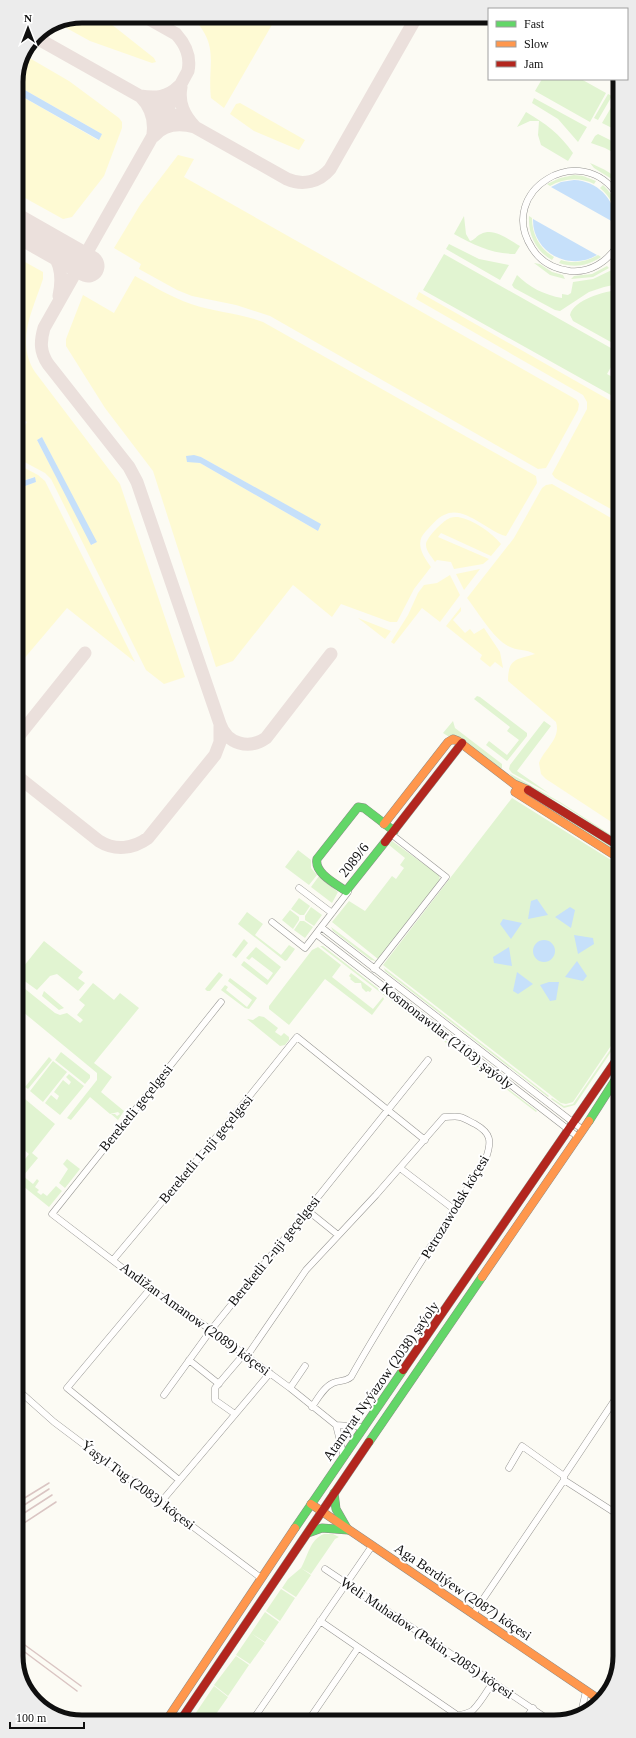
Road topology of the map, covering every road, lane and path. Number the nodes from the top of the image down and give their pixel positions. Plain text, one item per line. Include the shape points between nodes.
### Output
1 (613, 190) edge
2 (613, 253) edge
3 (462, 743) junction
4 (517, 789) junction
5 (384, 824) junction
6 (392, 832) junction
7 (613, 843) edge
8 (613, 854) edge
9 (299, 888) dead end
10 (346, 891) junction
11 (332, 913) junction
12 (272, 922) dead end
13 (321, 927) junction
14 (316, 934) junction
15 (374, 969) junction
16 (221, 1002) dead end
17 (428, 1060) dead end
18 (613, 1065) edge
19 (613, 1083) edge
20 (388, 1110) junction
21 (574, 1122) junction
22 (568, 1130) junction
23 (583, 1130) junction
24 (578, 1137) junction
25 (425, 1140) junction
26 (400, 1168) junction
27 (307, 1210) junction
28 (455, 1210) junction
29 (52, 1214) joint
30 (338, 1235) junction
31 (114, 1260) junction
32 (150, 1289) junction
33 (211, 1330) junction
34 (245, 1355) junction
35 (189, 1360) junction
36 (306, 1366) dead end
37 (270, 1373) junction
38 (219, 1384) junction
39 (290, 1388) junction
40 (23, 1394) edge
41 (164, 1395) dead end
42 (613, 1403) edge
43 (312, 1407) junction
44 (235, 1414) junction
45 (336, 1425) junction
46 (364, 1428) junction
47 (344, 1457) junction
48 (509, 1468) dead end
49 (564, 1478) junction
50 (179, 1480) junction
51 (334, 1494) junction
52 (161, 1502) junction
53 (311, 1504) junction
54 (322, 1511) junction
55 (613, 1511) edge
56 (348, 1530) junction
57 (307, 1533) junction
58 (372, 1546) junction
59 (325, 1569) dead end
60 (261, 1578) junction
61 (345, 1584) junction
62 (473, 1614) junction
63 (320, 1622) junction
64 (358, 1648) junction
65 (493, 1682) junction
66 (586, 1691) junction
67 (596, 1698) edge
68 (532, 1708) junction
69 (582, 1708) edge
70 (171, 1715) edge
71 (184, 1715) edge
72 (256, 1715) edge
73 (312, 1715) edge
74 (456, 1715) edge
75 (460, 1715) edge
76 (528, 1715) edge
77 (542, 1715) edge

1 - 2 street via 608,183 594,175 579,171 563,172 548,177 536,188 528,201 524,216 525,232 530,246 540,258 554,267 569,271 585,270
3 - 4 main road
3 - 5 main road via 454,739 448,742
3 - 6 main road, 2089/6
4 - 7 main road
4 - 8 main road
5 - 6 main road
5 - 10 main road via 364,808 358,807 317,858 319,870
6 - 10 main road, 2089/6
6 - 15 street via 446,877
9 - 11 street
10 - 11 street via 348,892
11 - 13 street
12 - 14 street via 305,948
13 - 14 street
13 - 15 street, Kosmonawtlar (2103) şaýoly
14 - 22 street, Kosmonawtlar (2103) şaýoly
15 - 21 street, Kosmonawtlar (2103) şaýoly
16 - 29 street, Bereketli geçelgesi
17 - 20 street, Bereketli 2-nji geçelgesi
18 - 21 main road, Atamyrat Nyýazow (2038) şaýoly
19 - 23 main road, Atamyrat Nyýazow (2038) şaýoly
20 - 25 street
20 - 27 street, Bereketli 2-nji geçelgesi
20 - 31 street, Bereketli 1-nji geçelgesi via 297,1037
21 - 22 main road, Atamyrat Nyýazow (2038) şaýoly
21 - 23 street, Kosmonawtlar (2103) şaýoly
22 - 24 street, Kosmonawtlar (2103) şaýoly
22 - 46 main road, Atamyrat Nyýazow (2038) şaýoly
23 - 24 main road, Atamyrat Nyýazow (2038) şaýoly
24 - 51 main road, Atamyrat Nyýazow (2038) şaýoly
25 - 26 street, Petrozawodsk köçesi
25 - 28 street, Petrozawodsk köçesi via 444,1118 461,1117 487,1133 490,1140 486,1158
26 - 28 street
26 - 30 street, Petrozawodsk köçesi
27 - 30 street
27 - 33 street, Bereketli 2-nji geçelgesi
28 - 43 street, Petrozawodsk köçesi via 351,1377 327,1387
29 - 31 street, Andižan Amanow (2089) köçesi
30 - 34 street, Petrozawodsk köçesi via 306,1270
31 - 32 street, Andižan Amanow (2089) köçesi
32 - 33 street, Andižan Amanow (2089) köçesi
32 - 50 street via 67,1388
33 - 34 street, Andižan Amanow (2089) köçesi
33 - 35 street, Bereketli 2-nji geçelgesi
34 - 37 street, Andižan Amanow (2089) köçesi
34 - 38 street, Petrozawodsk köçesi
35 - 38 street
35 - 41 street, Bereketli 2-nji geçelgesi
36 - 39 street
37 - 39 street, Andižan Amanow (2089) köçesi
37 - 44 street
38 - 44 street via 215,1388 215,1400
39 - 43 street, Andižan Amanow (2089) köçesi
40 - 52 street, Ýaşyl Tug (2083) köçesi via 54,1422
42 - 49 street
43 - 45 street, Andižan Amanow (2089) köçesi
44 - 50 street
45 - 46 street
45 - 47 street
46 - 47 main road, Atamyrat Nyýazow (2038) şaýoly
47 - 53 main road, Atamyrat Nyýazow (2038) şaýoly
48 - 49 street via 522,1446
49 - 55 street
49 - 62 street
50 - 52 street
51 - 54 main road, Atamyrat Nyýazow (2038) şaýoly
51 - 56 main road via 336,1508
52 - 60 street, Ýaşyl Tug (2083) köçesi
53 - 54 main road, Aga Berdiýew (2087) köçesi
53 - 60 main road, Atamyrat Nyýazow (2038) şaýoly
54 - 56 main road, Aga Berdiýew (2087) köçesi
54 - 57 main road, Atamyrat Nyýazow (2038) şaýoly
56 - 57 main road via 322,1527
56 - 58 main road, Aga Berdiýew (2087) köçesi
57 - 71 main road, Atamyrat Nyýazow (2038) şaýoly
58 - 61 street
58 - 62 main road, Aga Berdiýew (2087) köçesi
59 - 61 street, Weli Muhadow (Pekin, 2085) köçesi
60 - 70 main road, Atamyrat Nyýazow (2038) şaýoly
61 - 63 street
61 - 65 street, Weli Muhadow (Pekin, 2085) köçesi
62 - 66 main road, Aga Berdiýew (2087) köçesi
63 - 64 street
63 - 72 street
64 - 73 street
64 - 74 street
65 - 68 street, Weli Muhadow (Pekin, 2085) köçesi
65 - 75 street via 472,1710
66 - 67 main road, Aga Berdiýew (2087) köçesi
66 - 69 street
68 - 76 street
68 - 77 street, Weli Muhadow (Pekin, 2085) köçesi

